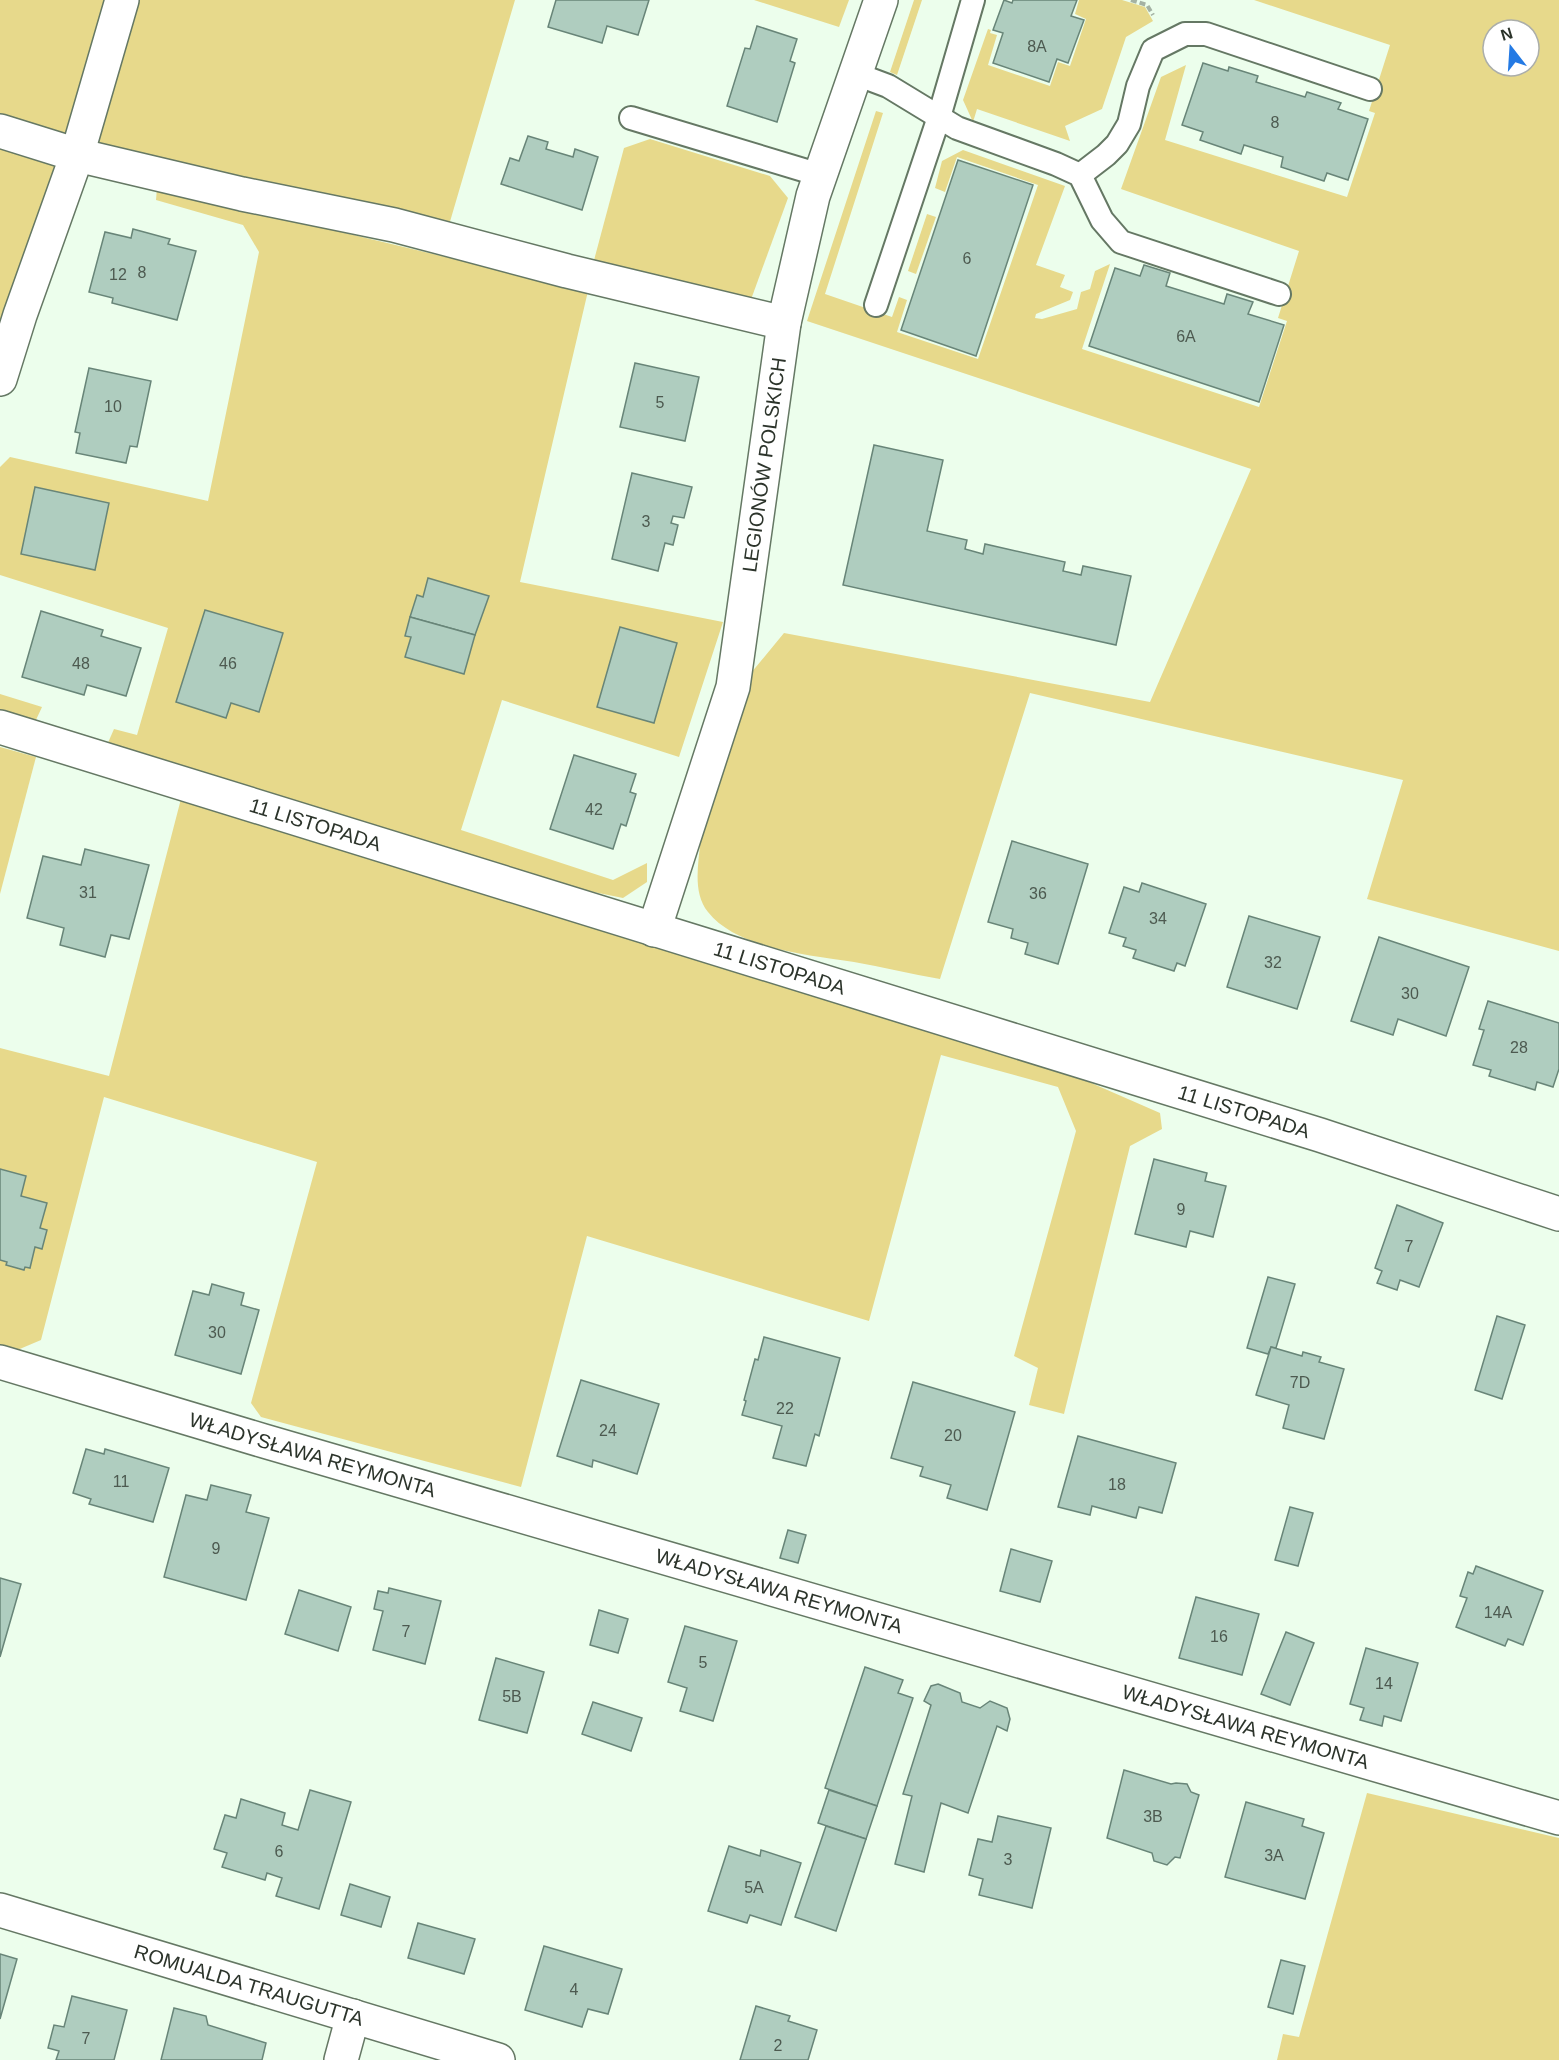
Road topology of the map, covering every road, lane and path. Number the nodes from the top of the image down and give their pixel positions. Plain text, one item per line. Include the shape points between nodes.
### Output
1 (122, 0) edge
2 (881, 0) edge
3 (973, 0) edge
4 (856, 74) junction
5 (1371, 89) dead end
6 (939, 117) junction
7 (631, 118) dead end
8 (0, 130) edge
9 (77, 155) junction
10 (820, 175) junction
11 (1080, 175) junction
12 (1279, 294) dead end
13 (876, 305) dead end
14 (784, 322) junction
15 (0, 380) edge
16 (0, 728) edge
17 (654, 930) junction
18 (1559, 1214) edge
19 (0, 1362) edge
20 (1559, 1818) edge
21 (0, 1910) edge
22 (352, 2016) junction
23 (341, 2060) edge
24 (498, 2060) edge

1 - 9 street
2 - 4 street, LEGIONÓW POLSKICH
3 - 6 lane
4 - 6 lane via 888,86
4 - 10 street, LEGIONÓW POLSKICH
5 - 11 lane via 1206,34 1185,34 1153,50 1138,86 1129,124 1106,156
6 - 11 lane via 957,128
6 - 13 lane
7 - 10 lane
8 - 9 street
9 - 14 street via 394,225
9 - 15 street
10 - 14 street, LEGIONÓW POLSKICH
11 - 12 lane via 1102,220 1121,242
14 - 17 street, LEGIONÓW POLSKICH via 733,687
16 - 17 street, 11 LISTOPADA
17 - 18 street, 11 LISTOPADA via 1320,1135
19 - 20 street, WŁADYSŁAWA REYMONTA
21 - 22 street, ROMUALDA TRAUGUTTA
22 - 23 street
22 - 24 street, ROMUALDA TRAUGUTTA

